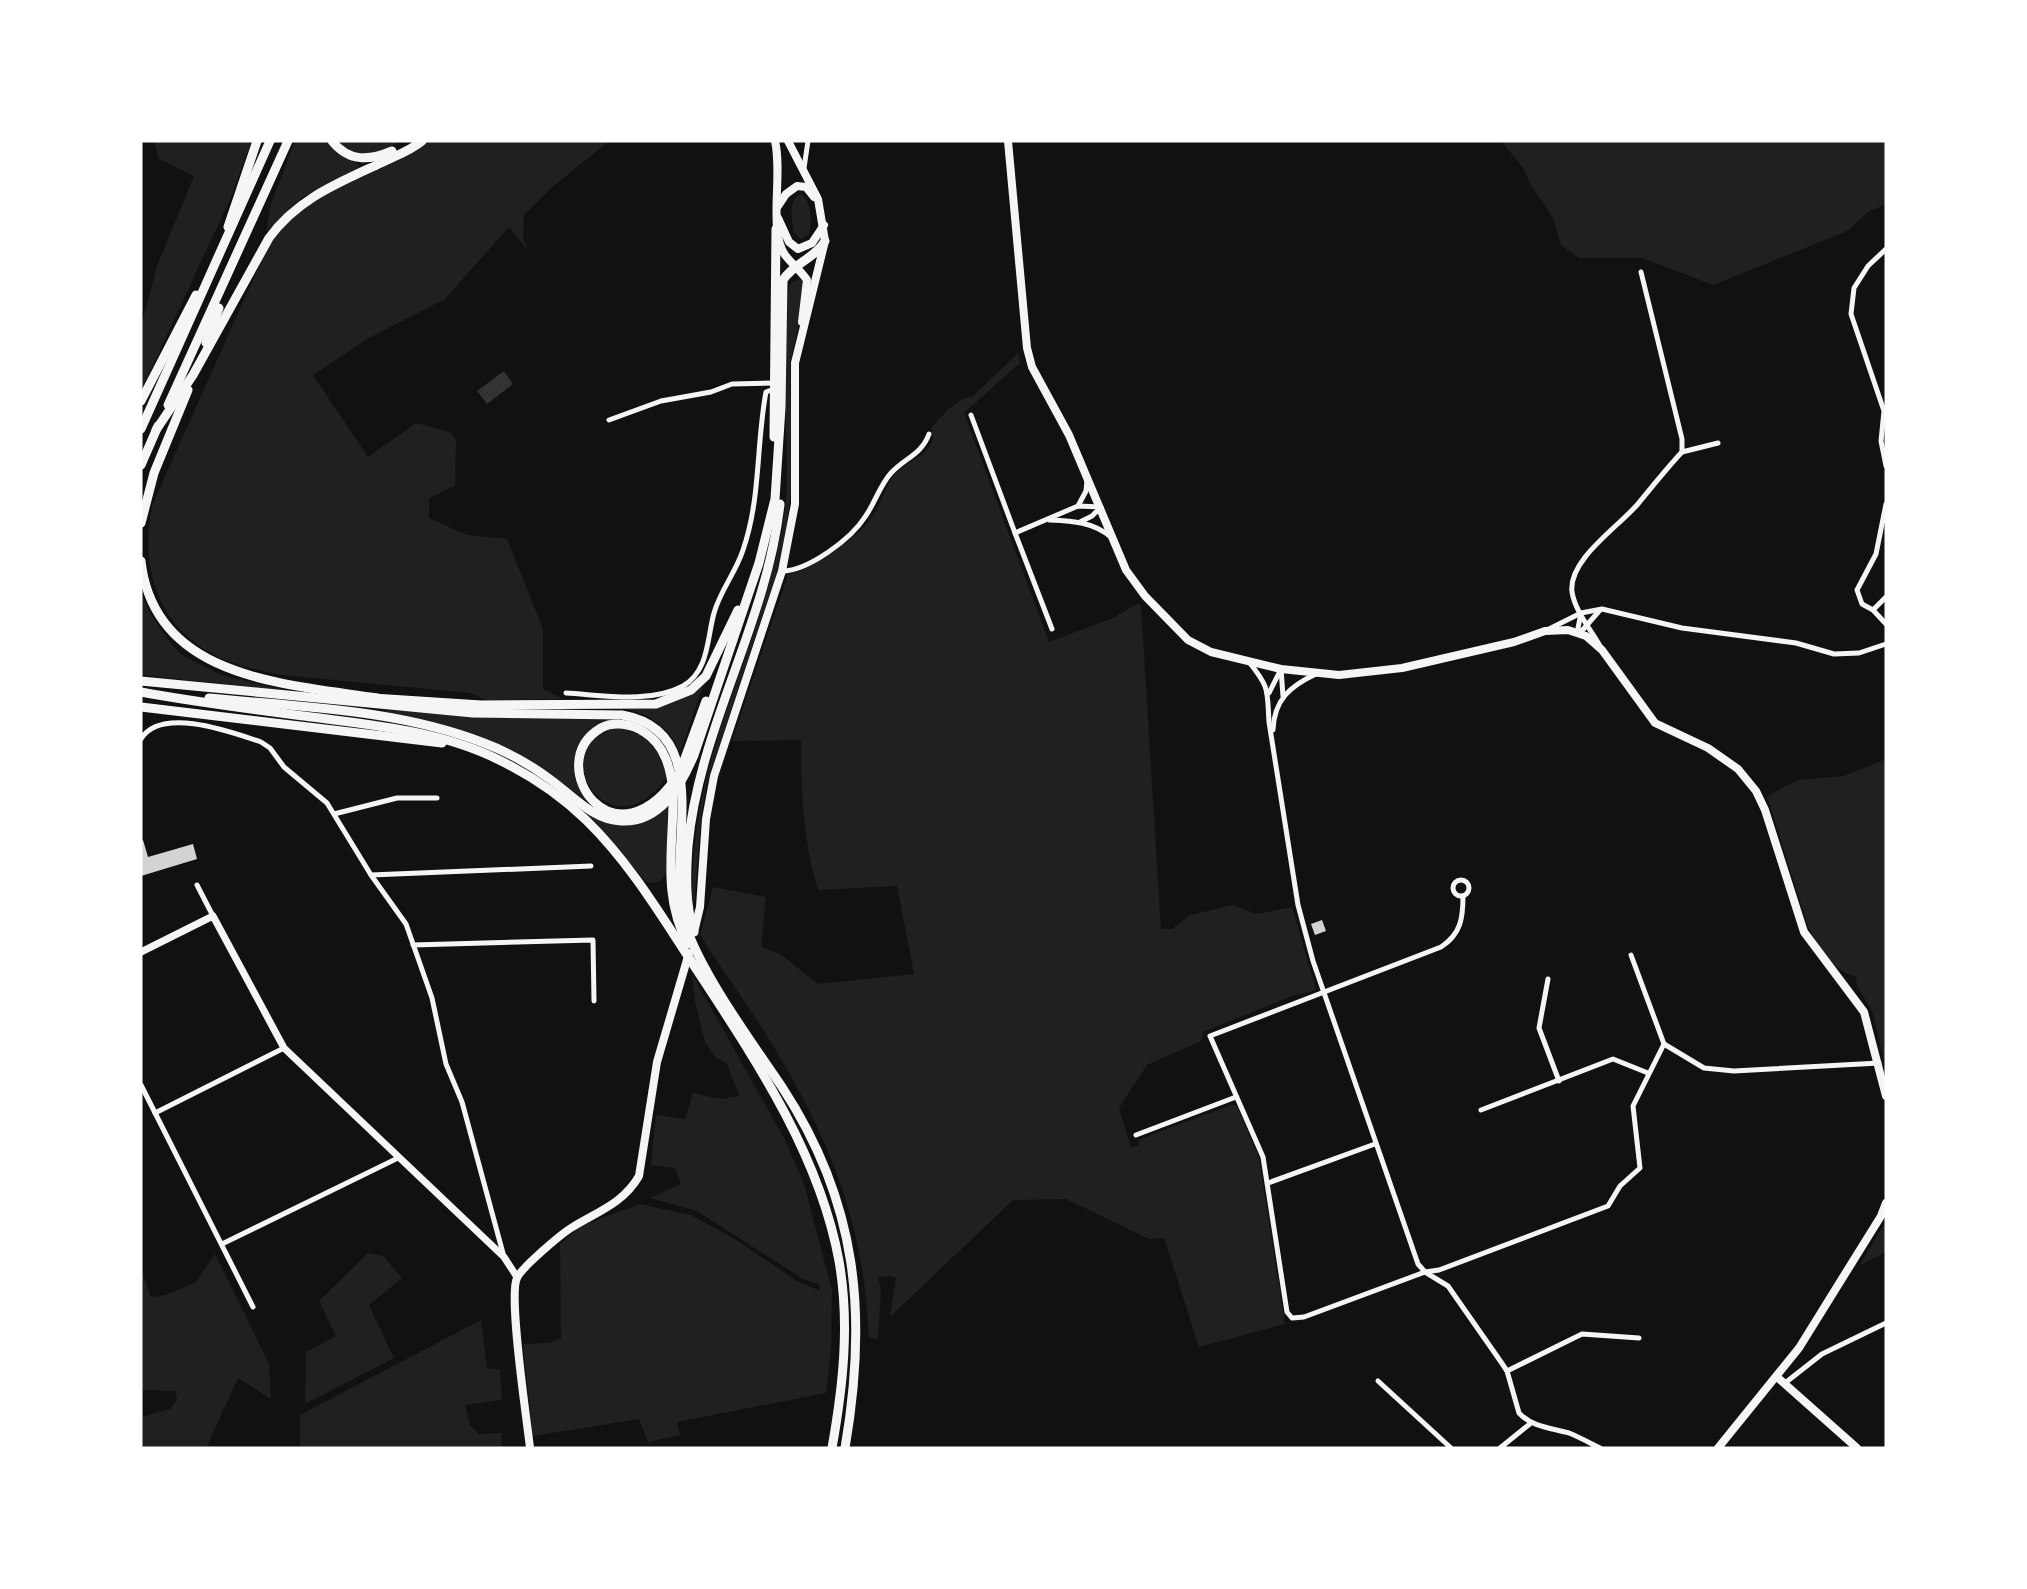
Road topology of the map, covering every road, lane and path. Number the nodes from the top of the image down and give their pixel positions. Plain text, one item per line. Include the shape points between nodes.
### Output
1 (257, 141) edge
2 (270, 141) edge
3 (288, 141) edge
4 (332, 141) edge
5 (413, 141) edge
6 (422, 141) edge
7 (775, 141) edge
8 (788, 141) edge
9 (808, 141) edge
10 (1008, 141) edge
11 (804, 168) junction
12 (777, 211) junction
13 (823, 221) junction
14 (776, 229) junction
15 (247, 235) junction
16 (825, 241) junction
17 (223, 248) junction
18 (1886, 249) edge
19 (795, 266) junction
20 (212, 271) junction
21 (1641, 272) dead end
22 (800, 338) junction
23 (193, 375) junction
24 (774, 386) junction
25 (1886, 394) edge
26 (1879, 396) junction
27 (141, 401) edge
28 (782, 407) junction
29 (971, 415) dead end
30 (609, 420) dead end
31 (141, 429) edge
32 (156, 430) junction
33 (929, 434) dead end
34 (1718, 443) dead end
35 (1682, 452) junction
36 (141, 465) edge
37 (1886, 466) edge
38 (1087, 476) junction
39 (1886, 504) edge
40 (1078, 506) junction
41 (1101, 507) junction
42 (1048, 520) junction
43 (1080, 522) junction
44 (141, 523) edge
45 (1015, 533) junction
46 (1112, 537) junction
47 (141, 561) edge
48 (782, 571) junction
49 (1886, 597) edge
50 (741, 602) junction
51 (1602, 609) junction
52 (1873, 610) junction
53 (1581, 613) junction
54 (1588, 624) junction
55 (1886, 624) edge
56 (1052, 628) dead end
57 (1545, 631) junction
58 (1580, 633) junction
59 (1886, 644) edge
60 (1602, 650) junction
61 (1248, 661) junction
62 (1281, 669) junction
63 (1316, 674) junction
64 (141, 681) edge
65 (141, 692) edge
66 (566, 693) dead end
67 (1269, 693) junction
68 (1283, 696) junction
69 (376, 698) junction
70 (318, 699) junction
71 (141, 707) edge
72 (432, 709) junction
73 (1273, 737) junction
74 (141, 739) edge
75 (456, 743) junction
76 (686, 767) junction
77 (669, 794) junction
78 (437, 798) dead end
79 (334, 814) junction
80 (591, 866) dead end
81 (371, 875) junction
82 (196, 885) dead end
83 (1463, 896) dead end
84 (213, 916) junction
85 (413, 945) junction
86 (141, 952) edge
87 (1631, 955) dead end
88 (1548, 979) dead end
89 (707, 983) junction
90 (1323, 993) junction
91 (594, 1001) dead end
92 (1664, 1044) junction
93 (284, 1048) junction
94 (1879, 1063) junction
95 (1648, 1073) junction
96 (1559, 1081) junction
97 (141, 1085) edge
98 (784, 1090) junction
99 (1886, 1096) edge
100 (1236, 1097) junction
101 (1481, 1110) dead end
102 (155, 1113) junction
103 (1136, 1135) dead end
104 (1375, 1144) junction
105 (398, 1158) junction
106 (1268, 1183) junction
107 (1886, 1203) edge
108 (222, 1244) junction
109 (504, 1257) junction
110 (1425, 1272) junction
111 (517, 1277) junction
112 (253, 1307) dead end
113 (1886, 1323) edge
114 (1639, 1338) dead end
115 (1507, 1371) junction
116 (1777, 1377) junction
117 (1378, 1381) dead end
118 (1785, 1383) junction
119 (1531, 1423) junction
120 (530, 1448) edge
121 (832, 1448) edge
122 (845, 1448) edge
123 (1451, 1448) edge
124 (1500, 1448) edge
125 (1600, 1448) edge
126 (1718, 1448) edge
127 (1857, 1448) edge

1 - 17 highway
2 - 17 highway
3 - 15 highway
4 - 5 highway via 353,157 370,159
6 - 23 highway via 329,187 292,211 269,238
7 - 12 main road via 779,172
8 - 11 main road
9 - 11 street
10 - 38 main road via 1027,348 1040,384
11 - 13 main road
12 - 13 main road via 793,188 801,185 812,194
12 - 13 main road via 789,242 798,249 812,243
12 - 14 main road
13 - 16 main road
14 - 19 main road via 785,255
14 - 24 highway
15 - 23 highway
15 - 32 highway
16 - 19 highway via 812,257
16 - 22 main road
17 - 20 highway
18 - 26 street via 1854,288 1851,314
19 - 22 main road via 808,285
19 - 28 highway via 783,280 782,290
20 - 27 highway via 186,311
20 - 31 highway
21 - 35 street
22 - 48 main road via 795,380 795,498
23 - 32 highway
23 - 44 highway via 154,473
24 - 30 street via 732,384 661,401
24 - 50 highway via 768,508
24 - 66 street via 766,392 758,490 743,551 715,609 704,660 697,673 685,685 656,694
25 - 26 street
26 - 37 street via 1884,411 1881,441
28 - 76 highway via 778,476 768,533
28 - 98 highway via 784,457 774,547 698,778 687,889 695,936
29 - 45 street
32 - 36 highway
33 - 48 street via 920,452 885,481 854,532 798,569
34 - 35 street
35 - 53 street via 1580,565 1572,594
38 - 40 street via 1086,491
38 - 41 main road
39 - 52 street via 1876,554 1857,590 1862,604
40 - 41 street
40 - 42 street
41 - 43 street
41 - 46 main road
42 - 43 street
42 - 45 street
43 - 46 street via 1097,526
45 - 56 street
46 - 61 main road via 1135,583 1188,640 1211,652
47 - 69 highway via 160,613 175,634 205,658 251,677
48 - 111 main road via 714,776 697,921 657,1062 639,1176 622,1198 568,1230
49 - 52 street
50 - 69 highway via 706,676 691,690 656,704 481,705
50 - 76 highway
51 - 53 street
51 - 54 street
51 - 59 street via 1682,628 1797,643 1834,654 1859,653
52 - 55 street
53 - 54 street
53 - 57 street
53 - 58 street
54 - 58 street
54 - 60 street
57 - 58 main road
57 - 63 main road via 1402,668
58 - 60 main road
60 - 94 main road via 1655,723 1724,757 1749,779 1765,810 1804,932 1864,1012
61 - 62 main road
61 - 67 street
62 - 63 main road
62 - 67 street
62 - 68 street
63 - 68 street via 1291,687
64 - 70 highway
65 - 75 highway via 392,728
65 - 77 highway via 358,714 431,726 485,743 518,759 591,812 610,820 647,816
67 - 73 street
68 - 73 street via 1274,718
69 - 70 highway
69 - 72 highway
70 - 72 highway
71 - 75 highway
72 - 98 highway via 622,715 642,720 659,731 681,774 683,802 677,878 685,924 715,982
73 - 90 street via 1298,905
74 - 79 street via 146,731 162,723 183,723 261,742
75 - 89 highway via 514,768 585,819 633,873
76 - 77 highway
77 - 89 highway via 639,812 606,811 592,801 580,778 583,748 605,726 630,725 651,737 666,760 673,792 669,858 672,902 678,924
78 - 79 street via 397,798
79 - 81 street
80 - 81 street
81 - 85 street via 400,915
82 - 84 street
83 - 90 street via 1460,927 1450,941
84 - 86 street
84 - 93 street
85 - 91 street via 593,940
85 - 109 street via 432,998 446,1064 462,1102
87 - 92 street
88 - 96 street via 1539,1028
89 - 121 highway via 792,1128 822,1196 832,1233 845,1328
90 - 100 street via 1210,1036
90 - 104 street
92 - 94 street via 1704,1068 1734,1071
92 - 95 street
93 - 102 street
93 - 105 street
94 - 99 main road
95 - 96 street via 1613,1059
95 - 110 street via 1633,1106 1640,1168 1620,1186 1608,1206
96 - 101 street
97 - 102 street
98 - 122 highway via 829,1178 851,1257 858,1351
100 - 103 street
100 - 106 street via 1260,1147
102 - 108 street
104 - 106 street
104 - 110 street via 1418,1264
105 - 108 street
105 - 109 street
106 - 110 street via 1287,1312 1292,1318
107 - 116 main road via 1823,1311
108 - 112 street
109 - 111 street
110 - 115 street via 1448,1286
111 - 120 main road via 514,1290
113 - 118 street via 1822,1354
114 - 115 street via 1582,1334
115 - 119 street via 1519,1413
116 - 118 main road
116 - 126 main road
117 - 123 street
118 - 127 main road
119 - 124 street
119 - 125 street via 1571,1434

